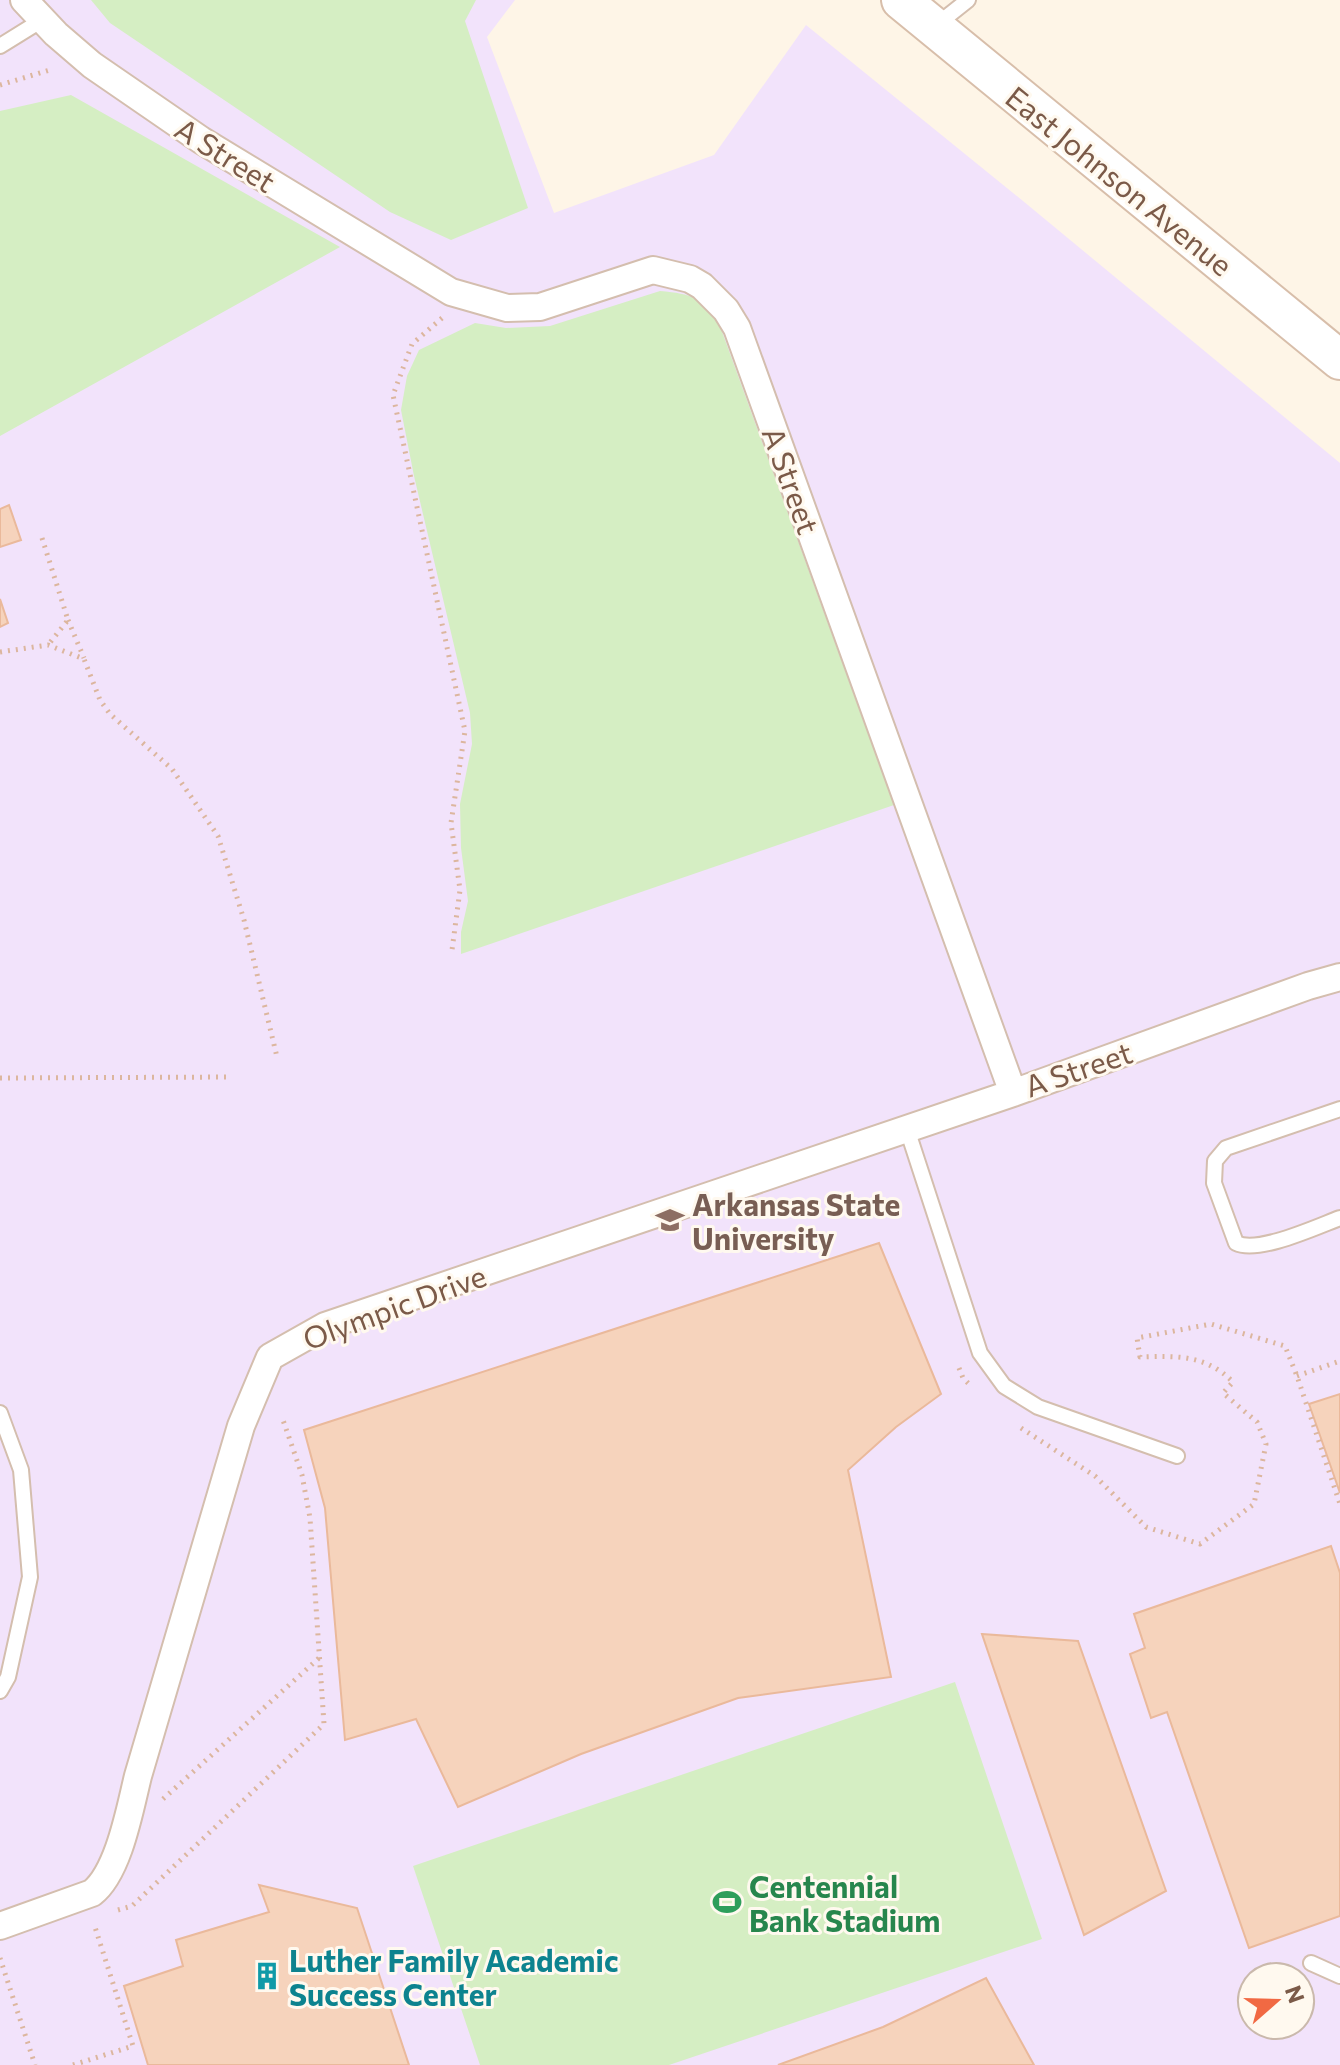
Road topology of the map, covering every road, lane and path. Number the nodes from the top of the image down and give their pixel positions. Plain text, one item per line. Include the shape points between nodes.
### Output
1 (24, 0) edge
2 (901, 0) edge
3 (968, 0) edge
4 (42, 20) junction
5 (934, 27) junction
6 (0, 46) edge
7 (85, 60) junction
8 (0, 85) edge
9 (471, 300) junction
10 (1340, 360) edge
11 (42, 538) dead end
12 (68, 620) junction
13 (48, 645) junction
14 (0, 652) edge
15 (84, 659) junction
16 (452, 950) dead end
17 (1340, 977) edge
18 (277, 1057) dead end
19 (231, 1077) dead end
20 (0, 1078) edge
21 (1013, 1093) junction
22 (1340, 1109) edge
23 (907, 1129) junction
24 (1340, 1218) edge
25 (1340, 1361) edge
26 (958, 1364) dead end
27 (1297, 1376) junction
28 (974, 1388) dead end
29 (0, 1413) edge
30 (283, 1420) dead end
31 (1020, 1427) dead end
32 (1177, 1456) dead end
33 (1340, 1504) edge
34 (320, 1658) junction
35 (0, 1691) edge
36 (160, 1801) dead end
37 (105, 1915) dead end
38 (92, 1919) dead end
39 (0, 1926) edge
40 (0, 1958) edge
41 (1316, 1965) edge
42 (1340, 1976) edge
43 (35, 2065) edge
44 (73, 2065) edge

1 - 4 street, A Street
2 - 5 main road, East Johnson Avenue
3 - 5 lane
4 - 6 lane
4 - 7 street, A Street
5 - 10 main road, East Johnson Avenue
7 - 8 path
7 - 9 street, A Street via 201,140
9 - 16 path via 412,344 393,395 465,731 451,823 460,890
9 - 21 street, A Street via 507,308 540,307 653,270 690,279 726,310 743,342
11 - 12 path
12 - 13 path
12 - 15 path
13 - 14 path
13 - 15 path
15 - 18 path via 110,714 172,769 218,836
17 - 21 street, A Street
19 - 20 path
21 - 23 street, Olympic Drive
22 - 24 lane via 1226,1148 1215,1161 1214,1183 1236,1243 1245,1247
23 - 32 lane via 980,1353 1004,1386 1038,1407
23 - 39 street, Olympic Drive via 325,1326 270,1357 241,1426 114,1859 92,1893
25 - 27 path
26 - 28 path
27 - 31 path via 1285,1346 1211,1324 1137,1338 1140,1357 1186,1356 1224,1373 1233,1382 1223,1393 1257,1422 1266,1444 1254,1504 1200,1544 1146,1527 1095,1476
27 - 33 path
29 - 35 lane via 21,1470 30,1577 8,1677
30 - 34 path via 310,1518
34 - 36 path
34 - 37 path via 324,1724 132,1906
38 - 44 path via 133,2046
40 - 43 path
41 - 42 lane

